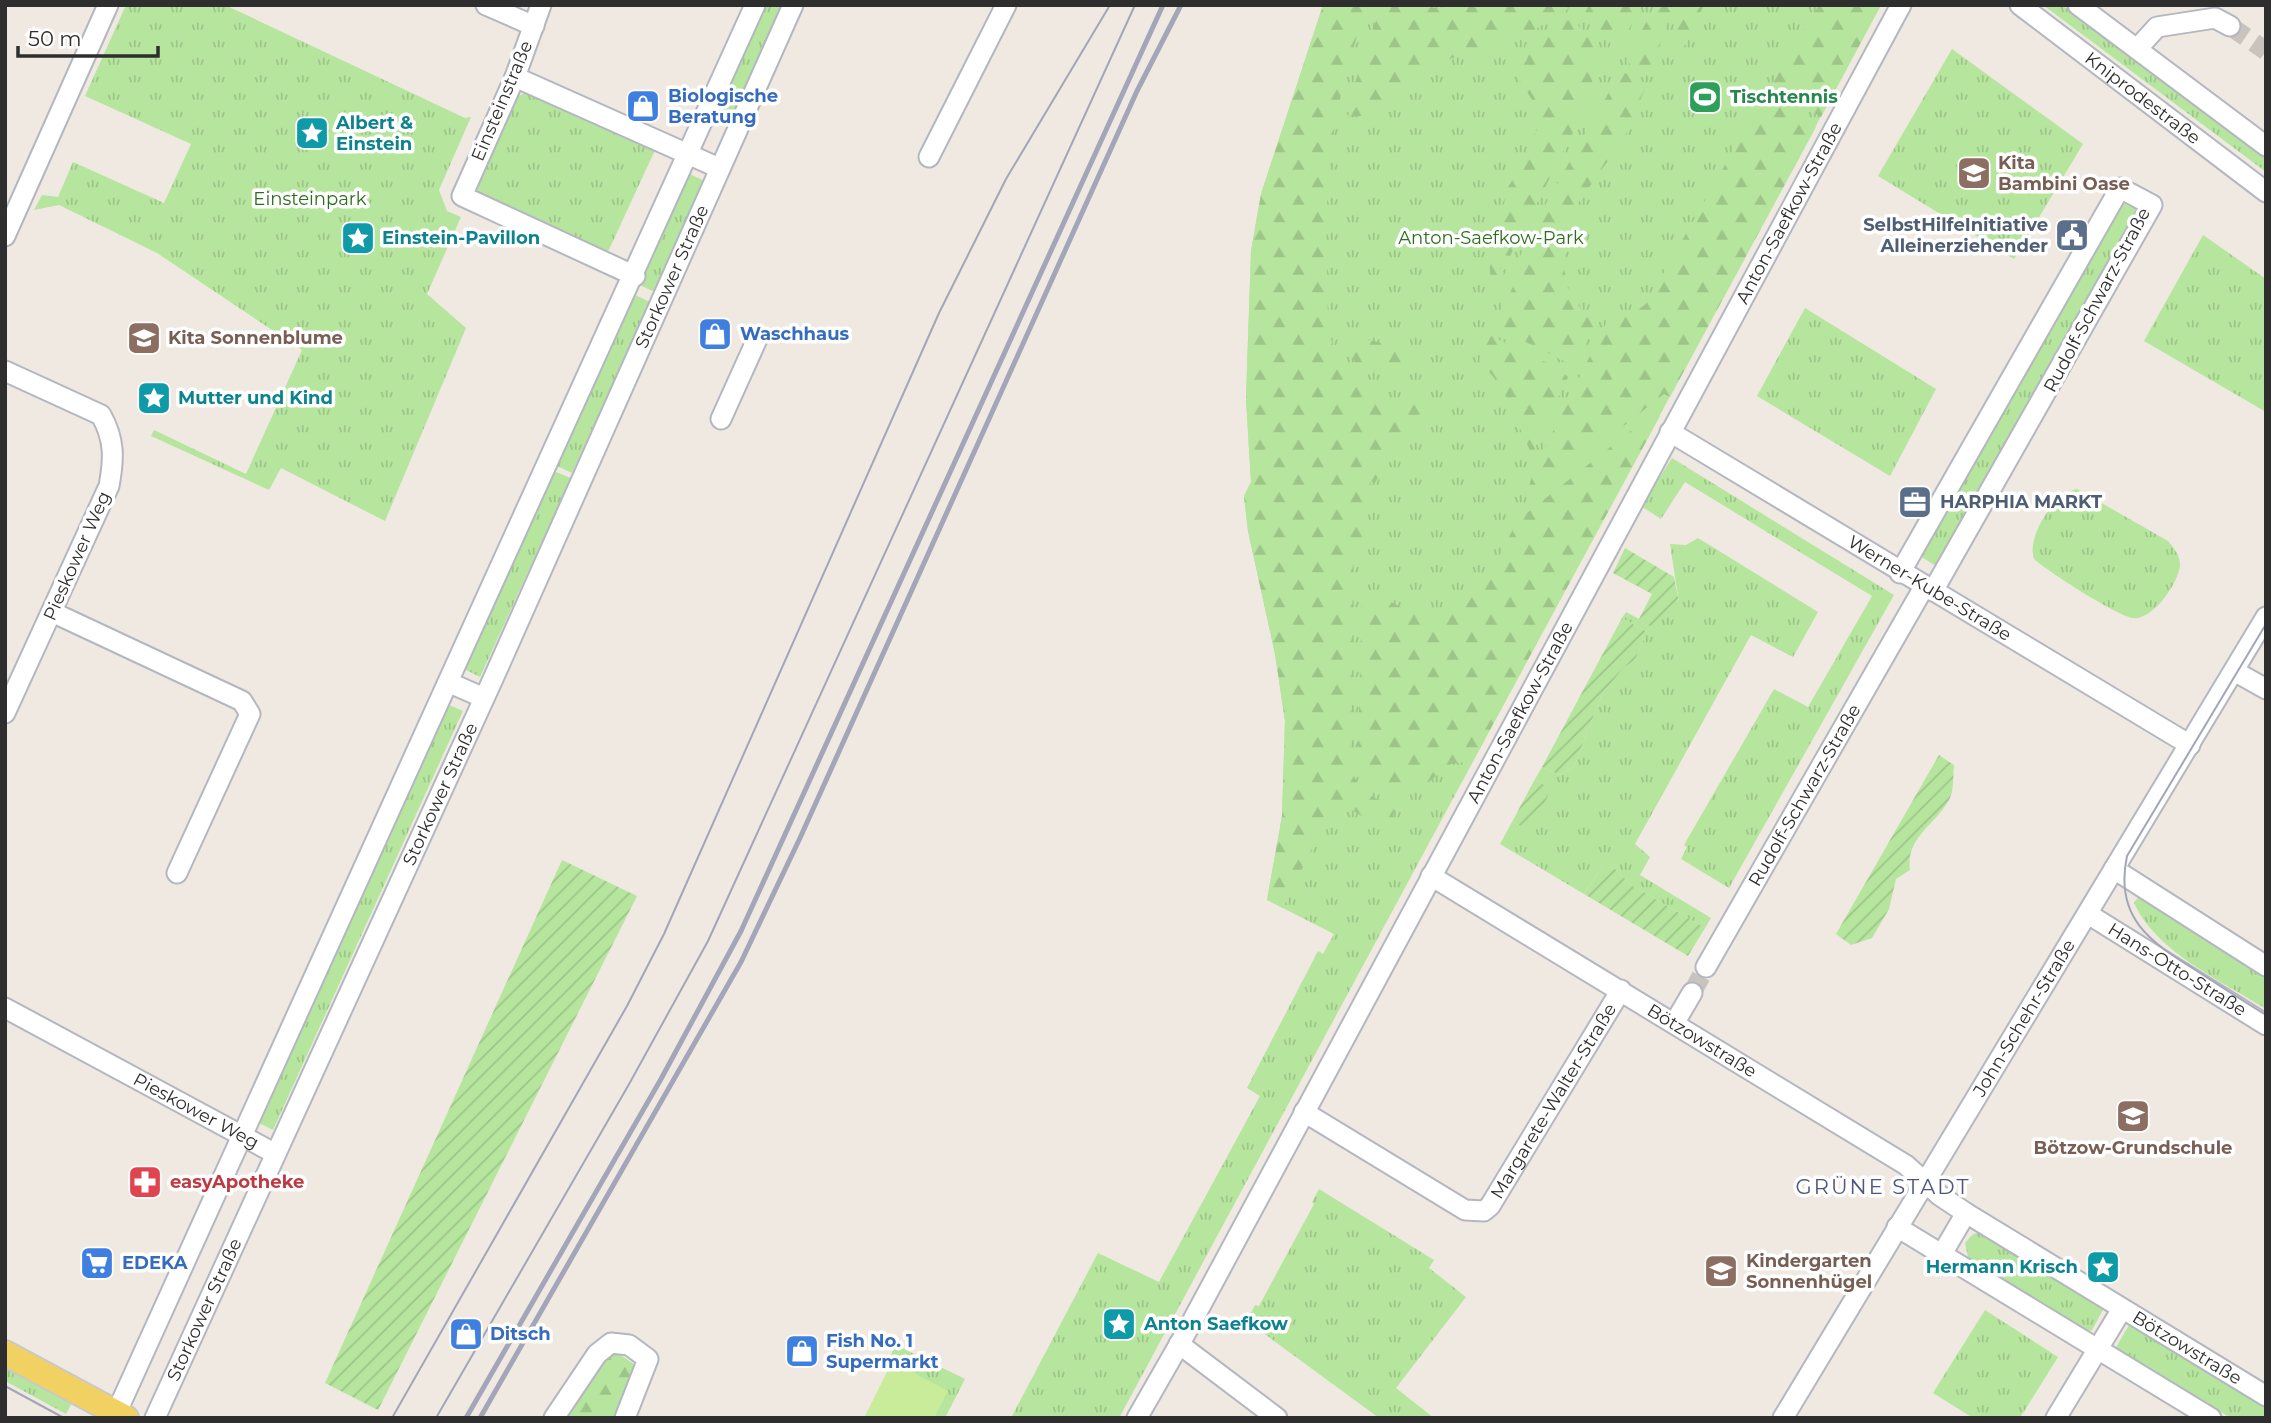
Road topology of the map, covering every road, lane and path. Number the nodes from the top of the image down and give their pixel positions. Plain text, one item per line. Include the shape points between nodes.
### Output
1 (108, 5) edge
2 (486, 5) edge
3 (541, 5) edge
4 (755, 5) edge
5 (793, 5) edge
6 (1006, 5) edge
7 (1900, 5) edge
8 (2020, 5) edge
9 (2078, 5) edge
10 (2223, 16) tunnel mouth
11 (534, 26) junction
12 (2137, 49) junction
13 (515, 76) junction
14 (2266, 146) edge
15 (689, 156) junction
16 (929, 157) dead end
17 (719, 167) junction
18 (2266, 192) edge
19 (462, 196) joint
20 (5, 236) edge
21 (635, 276) junction
22 (758, 337) dead end
23 (5, 371) edge
24 (721, 419) dead end
25 (1670, 432) junction
26 (1900, 573) junction
27 (1928, 589) junction
28 (52, 612) junction
29 (2266, 617) edge
30 (2234, 671) junction
31 (450, 684) junction
32 (2266, 690) edge
33 (484, 698) junction
34 (5, 713) edge
35 (2190, 745) junction
36 (2114, 869) junction
37 (177, 873) dead end
38 (1431, 876) junction
39 (2088, 914) junction
40 (1706, 967) tunnel mouth
41 (2266, 967) edge
42 (1620, 990) junction
43 (1692, 993) tunnel mouth
44 (5, 1008) edge
45 (1675, 1022) junction
46 (2266, 1025) edge
47 (1304, 1112) junction
48 (243, 1137) junction
49 (274, 1153) junction
50 (1925, 1180) junction
51 (1966, 1213) junction
52 (1897, 1227) junction
53 (1942, 1254) junction
54 (2122, 1310) junction
55 (1179, 1344) junction
56 (2098, 1349) junction
57 (5, 1353) edge
58 (2266, 1396) edge
59 (119, 1416) edge
60 (155, 1418) edge
61 (554, 1418) edge
62 (625, 1418) edge
63 (1137, 1418) edge
64 (1276, 1418) edge
65 (1783, 1418) edge
66 (2056, 1418) edge
67 (2210, 1418) edge

1 - 20 street
2 - 11 street
3 - 11 street, Einsteinstraße
4 - 15 street, Storkower Straße
5 - 17 street, Storkower Straße
6 - 16 street
7 - 25 street, Anton-Saefkow-Straße
8 - 18 street, Kniprodestraße
9 - 12 street, Kniprodestraße
10 - 12 street via 2157,27
11 - 13 street, Einsteinstraße
12 - 14 street, Kniprodestraße
13 - 15 street
13 - 19 street, Einsteinstraße
15 - 17 street
15 - 21 street, Storkower Straße
17 - 33 street, Storkower Straße
19 - 21 street, Storkower Straße
21 - 31 street, Storkower Straße
22 - 24 street
23 - 28 street, Pieskower Weg via 101,415 112,439 109,486
25 - 26 street, Werner-Kube-Straße
25 - 38 street, Anton-Saefkow-Straße
26 - 27 street, Werner-Kube-Straße
26 - 27 street, Rudolf-Schwarz-Straße via 2120,188 2152,205
27 - 35 street, Werner-Kube-Straße
27 - 40 street, Rudolf-Schwarz-Straße
28 - 34 street, Pieskower Weg
28 - 37 street via 242,701 250,713
29 - 30 street, John-Schehr-Straße
30 - 32 street
30 - 35 street, John-Schehr-Straße
31 - 33 street
31 - 48 street, Storkower Straße
33 - 49 street, Storkower Straße
35 - 36 street, John-Schehr-Straße
36 - 39 street, John-Schehr-Straße
36 - 41 street
38 - 42 street, Bötzowstraße
38 - 47 street, Anton-Saefkow-Straße
39 - 46 street, Hans-Otto-Straße
39 - 50 street, John-Schehr-Straße
42 - 45 street, Bötzowstraße
42 - 47 street, Margarete-Walter-Straße via 1484,1211 1465,1210
43 - 45 street
44 - 48 street, Pieskower Weg
45 - 50 street, Bötzowstraße
47 - 55 street, Anton-Saefkow-Straße
48 - 49 street, Pieskower Weg
48 - 59 street, Storkower Straße
49 - 60 street, Storkower Straße
50 - 51 street, Bötzowstraße
50 - 52 street, John-Schehr-Straße
51 - 53 street
51 - 54 street, Bötzowstraße
52 - 53 street
52 - 65 street, John-Schehr-Straße
53 - 56 street
54 - 56 street
54 - 58 street, Bötzowstraße
55 - 63 street, Anton-Saefkow-Straße
55 - 64 street
56 - 66 street
56 - 67 street
57 - 59 main road
61 - 62 street via 597,1354 611,1343 629,1345 648,1359

